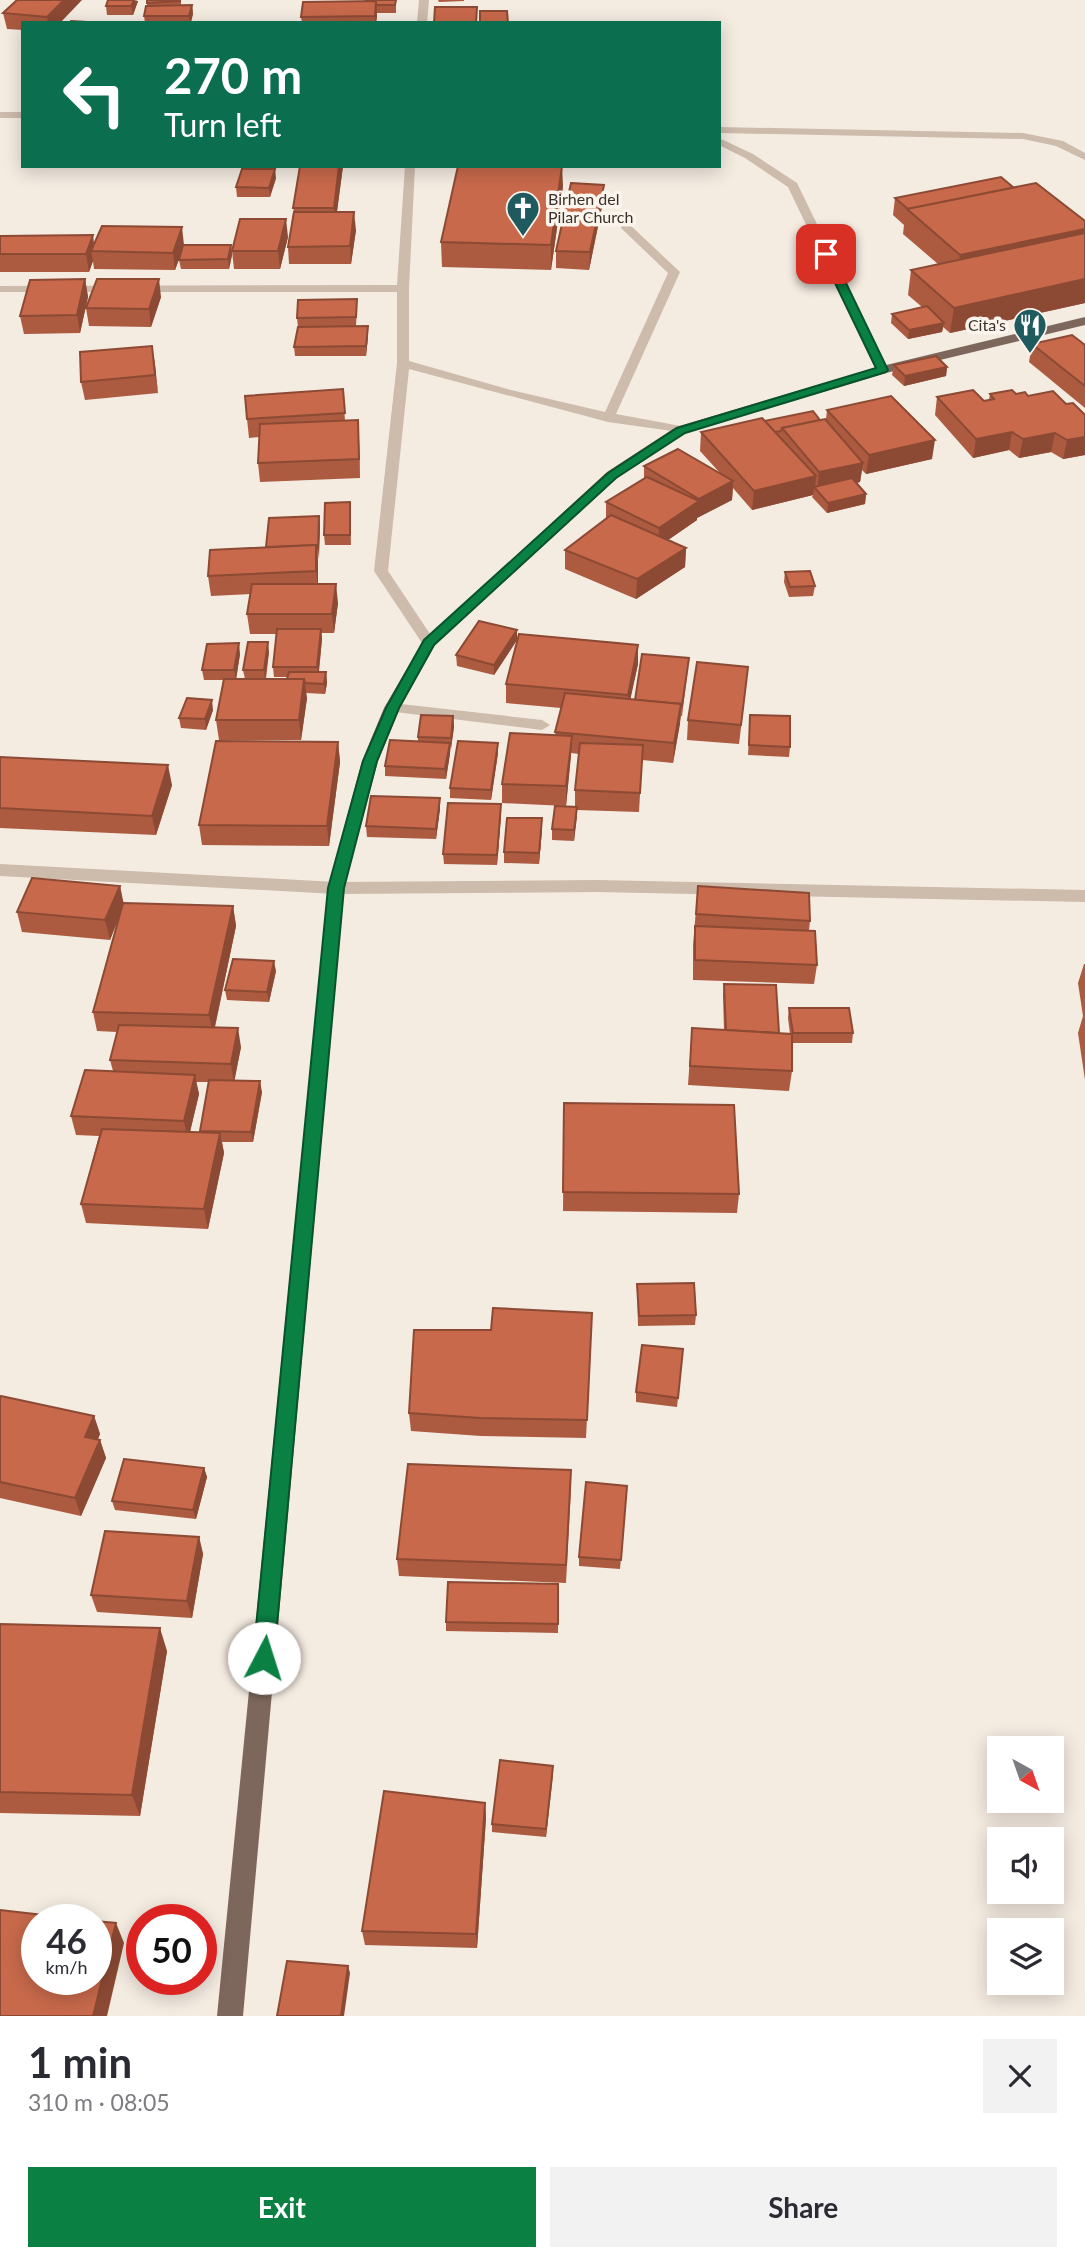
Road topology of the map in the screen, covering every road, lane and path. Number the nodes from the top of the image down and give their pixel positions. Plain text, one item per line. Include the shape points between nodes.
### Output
1 (424, 0) edge
2 (422, 21) edge
3 (0, 115) edge
4 (21, 115) edge
5 (721, 130) edge
6 (721, 142) edge
7 (1085, 157) edge
8 (410, 168) edge
9 (625, 226) dead end
10 (403, 288) junction
11 (0, 289) edge
12 (1085, 321) edge
13 (404, 363) junction
14 (882, 370) junction
15 (608, 418) junction
16 (681, 430) junction
17 (429, 643) junction
18 (393, 708) junction
19 (542, 726) dead end
20 (0, 870) edge
21 (336, 888) junction
22 (1085, 896) edge
23 (230, 2016) edge

1 - 2 street
3 - 4 street
5 - 7 street via 1023,136 1059,143
6 - 14 street via 793,185
8 - 10 street
9 - 15 street via 674,272
10 - 11 street
10 - 13 street
12 - 14 main road
13 - 15 street
13 - 17 street via 381,571
14 - 16 main road
15 - 16 street
16 - 17 main road via 612,475
17 - 18 main road
18 - 19 street
18 - 21 main road via 370,761
20 - 21 street
21 - 22 street via 597,886
21 - 23 main road

